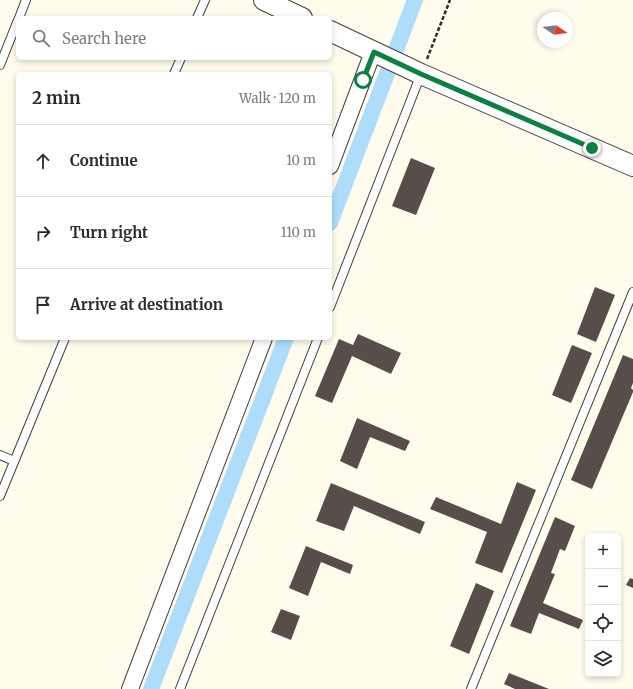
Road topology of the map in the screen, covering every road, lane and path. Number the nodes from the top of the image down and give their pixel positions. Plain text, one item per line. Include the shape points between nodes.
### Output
1 (26, 0) edge
2 (205, 0) edge
3 (264, 0) edge
4 (450, 0) edge
5 (19, 16) edge
6 (199, 16) edge
7 (298, 16) edge
8 (16, 24) edge
9 (332, 32) edge
10 (374, 52) junction
11 (180, 60) edge
12 (0, 65) edge
13 (175, 72) edge
14 (421, 74) junction
15 (332, 161) edge
16 (633, 166) edge
17 (633, 292) edge
18 (332, 302) edge
19 (64, 340) edge
20 (263, 340) edge
21 (317, 340) edge
22 (0, 455) edge
23 (14, 461) junction
24 (0, 496) edge
25 (130, 689) edge
26 (180, 689) edge
27 (471, 689) edge

1 - 5 lane
2 - 6 lane
3 - 7 street
4 - 14 path
8 - 12 lane
9 - 10 street
10 - 14 street
10 - 15 street
11 - 13 lane
14 - 16 street
14 - 18 lane
17 - 27 lane
19 - 23 lane
20 - 25 street
21 - 26 lane
22 - 23 lane
23 - 24 lane

